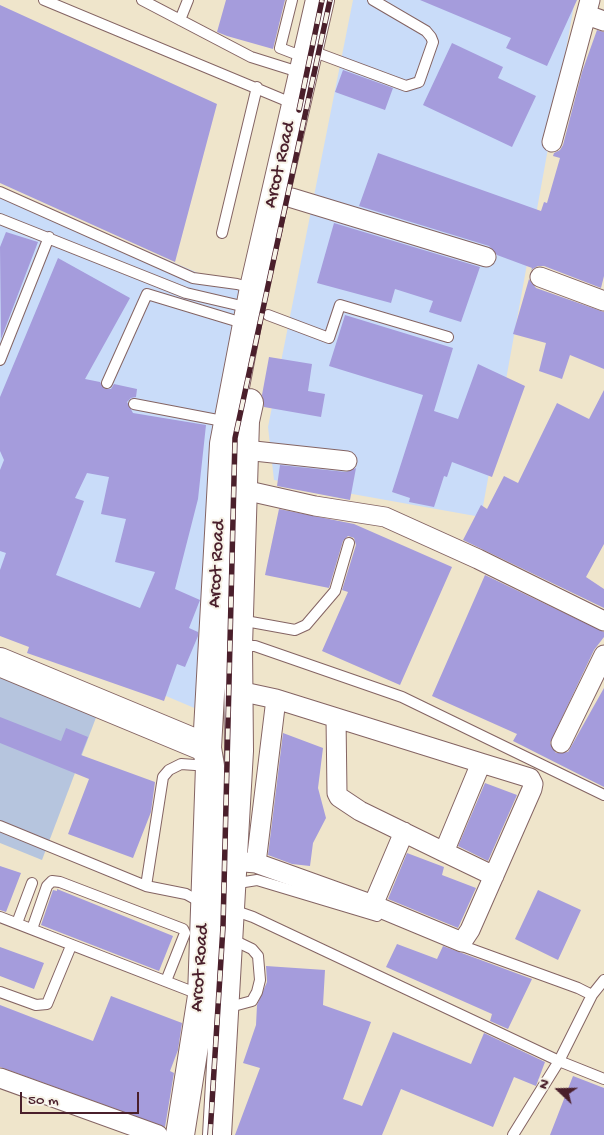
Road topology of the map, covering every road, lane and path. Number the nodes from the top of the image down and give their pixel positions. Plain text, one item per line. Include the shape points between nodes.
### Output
1 (44, 0) edge
2 (142, 0) edge
3 (188, 0) edge
4 (292, 0) edge
5 (320, 0) edge
6 (334, 0) edge
7 (373, 0) edge
8 (594, 12) edge
9 (180, 20) junction
10 (306, 77) junction
11 (257, 87) junction
12 (552, 142) dead end
13 (0, 192) edge
14 (292, 198) junction
15 (0, 219) edge
16 (222, 233) dead end
17 (49, 237) junction
18 (486, 257) dead end
19 (540, 277) dead end
20 (604, 301) edge
21 (254, 309) junction
22 (448, 337) dead end
23 (0, 360) edge
24 (107, 383) dead end
25 (134, 404) dead end
26 (229, 422) junction
27 (245, 450) junction
28 (347, 461) dead end
29 (244, 490) junction
30 (349, 544) dead end
31 (240, 620) junction
32 (604, 621) edge
33 (238, 646) junction
34 (604, 655) edge
35 (0, 662) edge
36 (239, 691) junction
37 (276, 699) junction
38 (336, 718) junction
39 (561, 743) dead end
40 (209, 757) junction
41 (481, 763) junction
42 (604, 795) edge
43 (0, 826) edge
44 (404, 832) junction
45 (444, 852) junction
46 (494, 876) junction
47 (32, 883) dead end
48 (146, 886) junction
49 (220, 890) junction
50 (373, 905) junction
51 (0, 917) edge
52 (17, 923) junction
53 (32, 929) junction
54 (71, 946) junction
55 (604, 980) edge
56 (166, 981) junction
57 (0, 992) edge
58 (592, 995) junction
59 (213, 1002) junction
60 (559, 1060) junction
61 (0, 1078) edge
62 (604, 1079) edge
63 (158, 1135) edge
64 (180, 1135) edge
65 (217, 1135) edge
66 (513, 1135) edge

1 - 11 lane
2 - 9 lane
3 - 9 lane
4 - 10 lane via 280,48 293,53
5 - 10 main road, Arcot Road
6 - 10 main road, Arcot Road
7 - 10 lane via 426,31 431,38 433,42 419,82 406,86 334,57
8 - 12 street
9 - 10 lane via 251,57
10 - 11 lane
10 - 14 main road, Arcot Road
10 - 21 main road, Arcot Road
11 - 16 lane
13 - 21 lane via 193,278 237,284
14 - 18 street
14 - 21 main road, Arcot Road
15 - 17 lane
17 - 21 lane via 186,293
17 - 23 lane
19 - 20 street
21 - 22 lane via 329,338 340,305
21 - 24 lane via 147,294
21 - 26 main road, Arcot Road
21 - 27 main road, Arcot Road
25 - 26 lane
26 - 40 main road, Arcot Road via 224,444
27 - 28 street
27 - 29 main road, Arcot Road
29 - 31 main road, Arcot Road
29 - 32 street via 385,517
30 - 31 lane via 335,591 306,625 294,630
31 - 33 main road, Arcot Road
33 - 36 main road, Arcot Road
33 - 42 lane via 255,646 402,697
34 - 39 street
35 - 40 main road
36 - 37 street
36 - 49 main road, Arcot Road via 239,751
37 - 38 street
37 - 49 street
38 - 41 street
38 - 44 street via 338,797
40 - 48 lane via 181,764 168,770 163,777
40 - 49 main road, Arcot Road
41 - 45 street
41 - 46 street via 532,780 532,789
43 - 48 lane
44 - 45 street
44 - 50 street
45 - 46 street
46 - 50 street via 462,942
47 - 52 lane
48 - 49 lane
49 - 50 street
49 - 58 lane via 257,880 373,915
49 - 59 main road, Arcot Road
49 - 59 main road, Arcot Road via 228,938
49 - 60 lane via 262,921
51 - 52 lane
52 - 53 lane
53 - 54 lane
53 - 56 lane via 47,886 52,881 183,929 185,933
54 - 56 lane
54 - 57 lane via 47,1004 36,1005
55 - 58 lane
56 - 59 lane
58 - 60 lane
59 - 64 main road, Arcot Road
59 - 65 main road, Arcot Road
60 - 62 lane
60 - 66 lane
61 - 63 street

